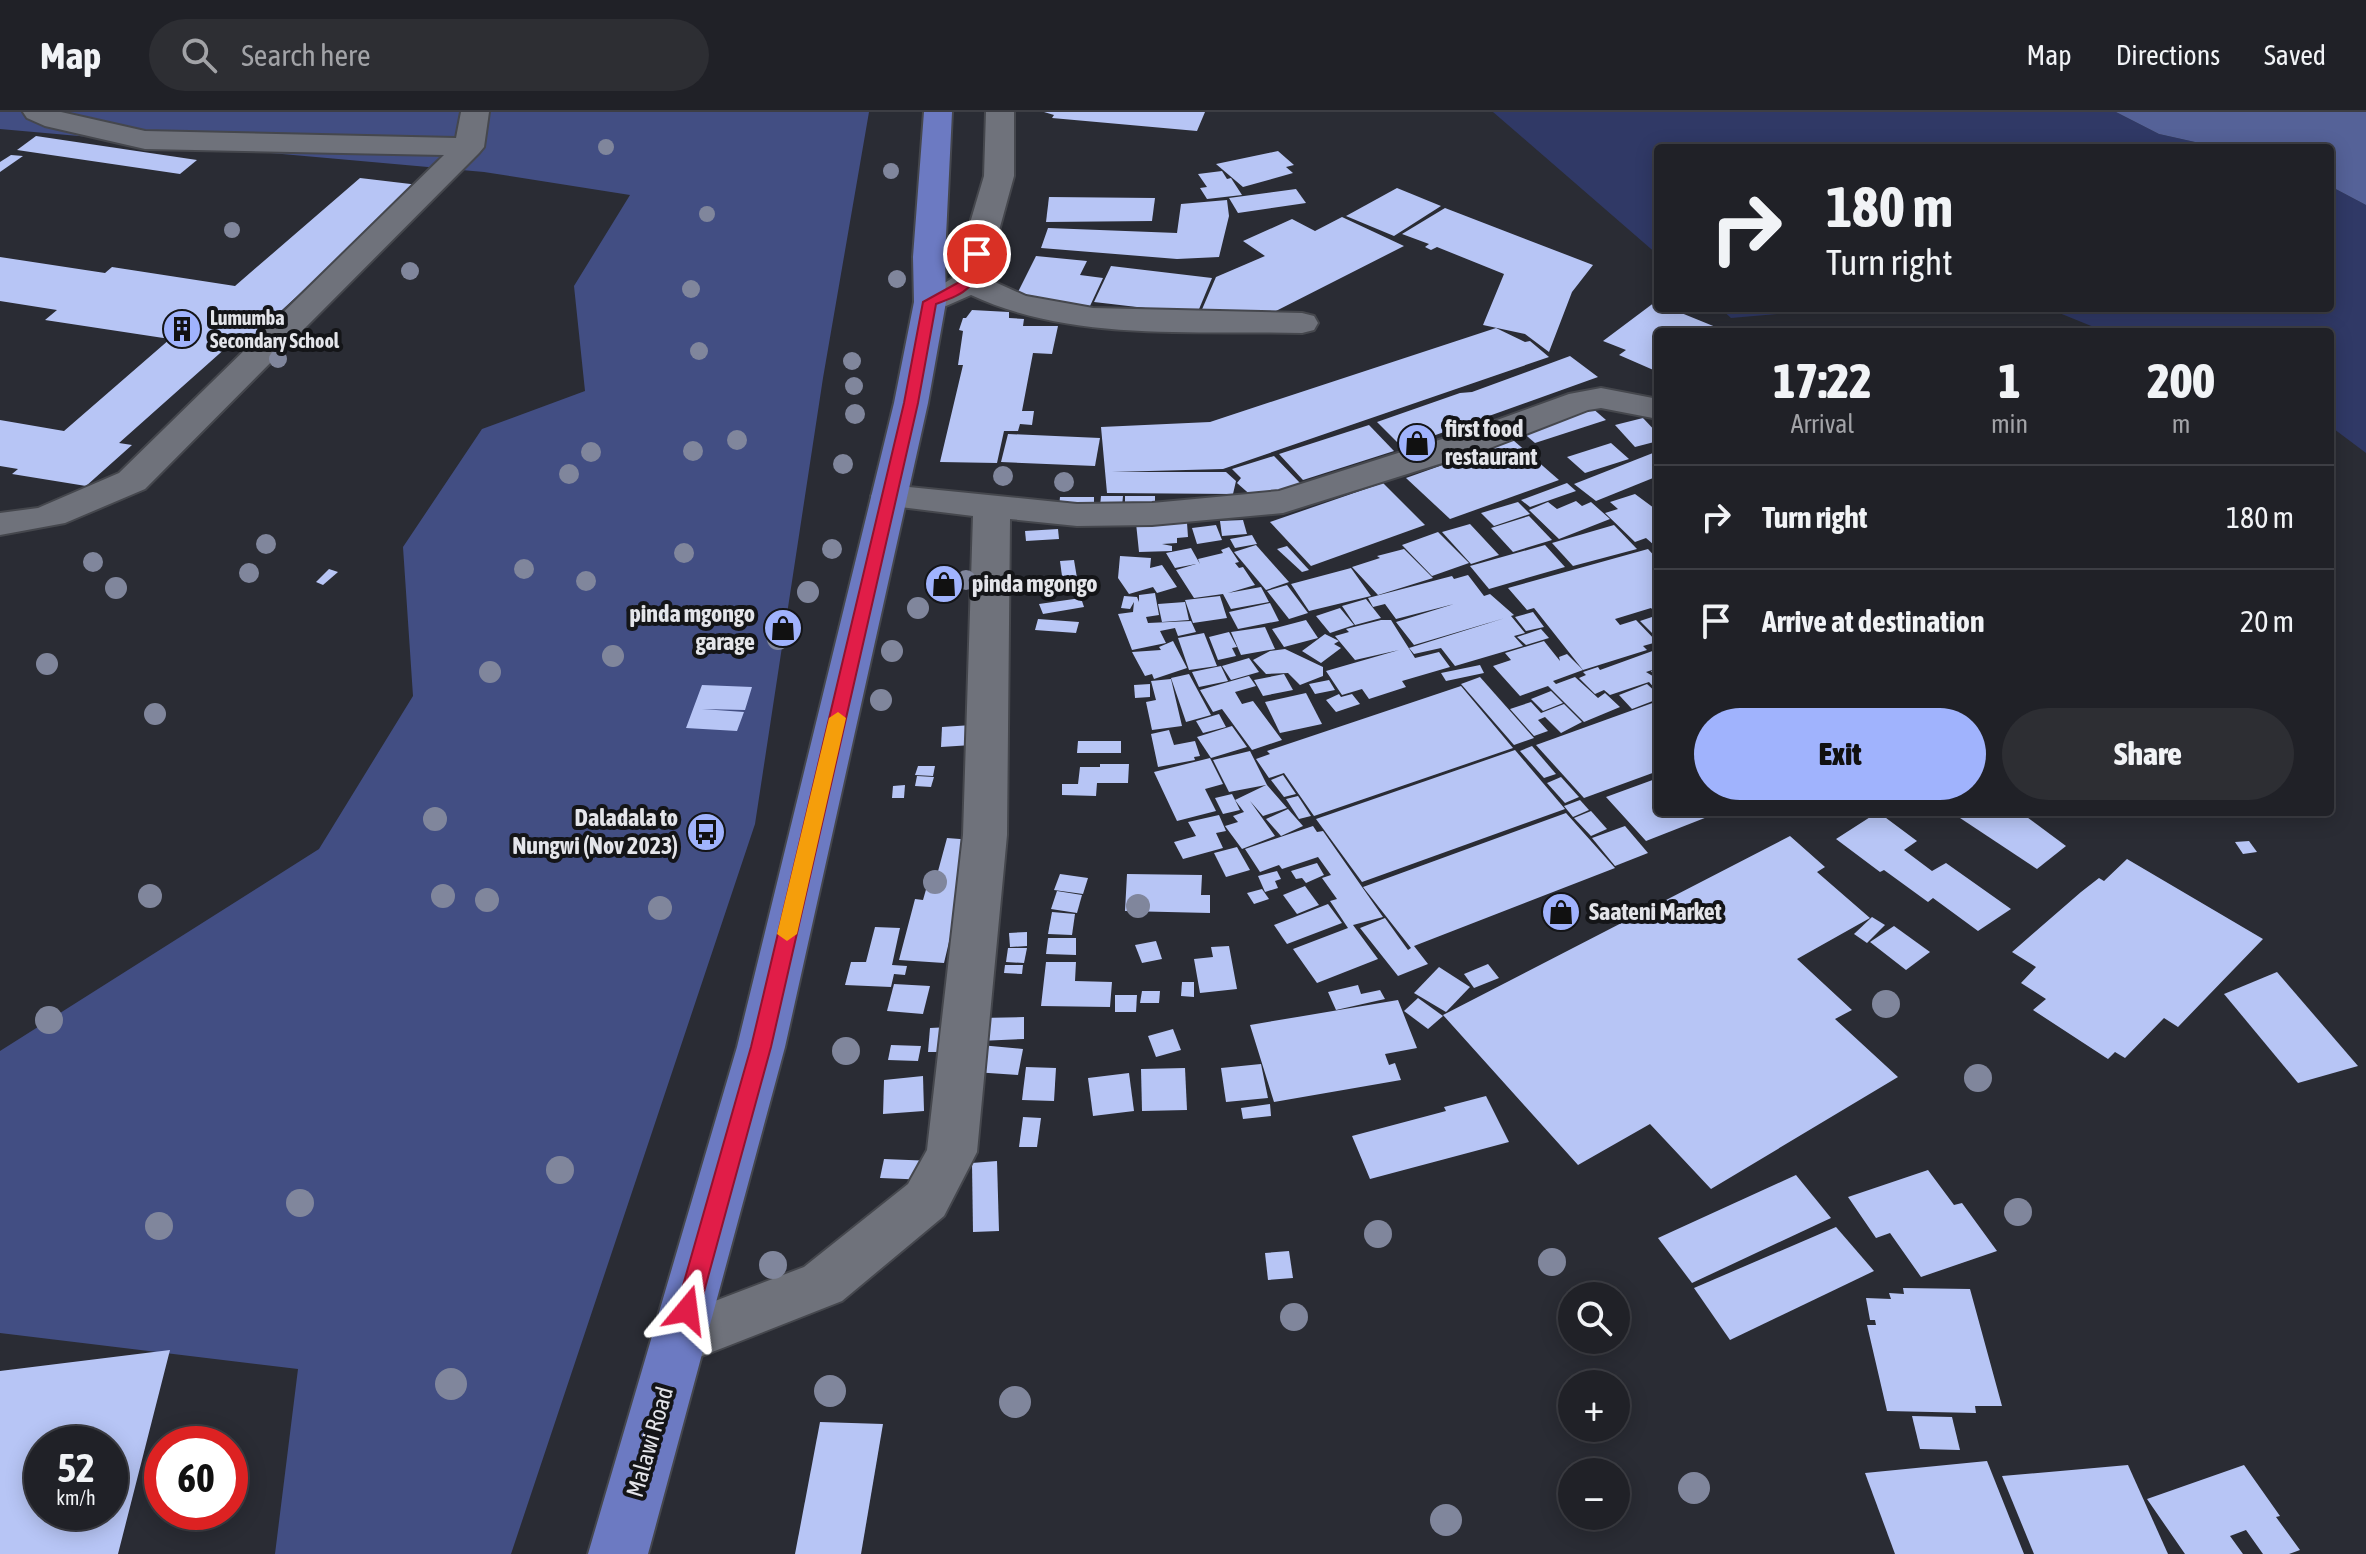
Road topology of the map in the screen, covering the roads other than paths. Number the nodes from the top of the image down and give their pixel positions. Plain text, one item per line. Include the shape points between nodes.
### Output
1 (37, 112) edge
2 (475, 112) edge
3 (938, 112) edge
4 (1000, 112) edge
5 (469, 147) junction
6 (969, 282) junction
7 (930, 302) junction
8 (1302, 323) dead end
9 (1654, 408) edge
10 (889, 496) junction
11 (992, 506) junction
12 (0, 524) edge
13 (679, 1340) junction
14 (618, 1554) edge

1 - 5 street via 145,140
2 - 5 street
3 - 7 main road, Malawi Road
4 - 6 street via 999,176
5 - 12 street via 132,481 54,515
6 - 7 street
6 - 8 street via 1017,304 1093,318
7 - 10 main road, Malawi Road
9 - 11 street via 1601,398 1581,401 1283,502 1092,515
10 - 11 street
10 - 13 main road, Malawi Road via 761,1047
11 - 13 street via 985,835 952,1152 926,1200 823,1284
13 - 14 main road, Malawi Road

